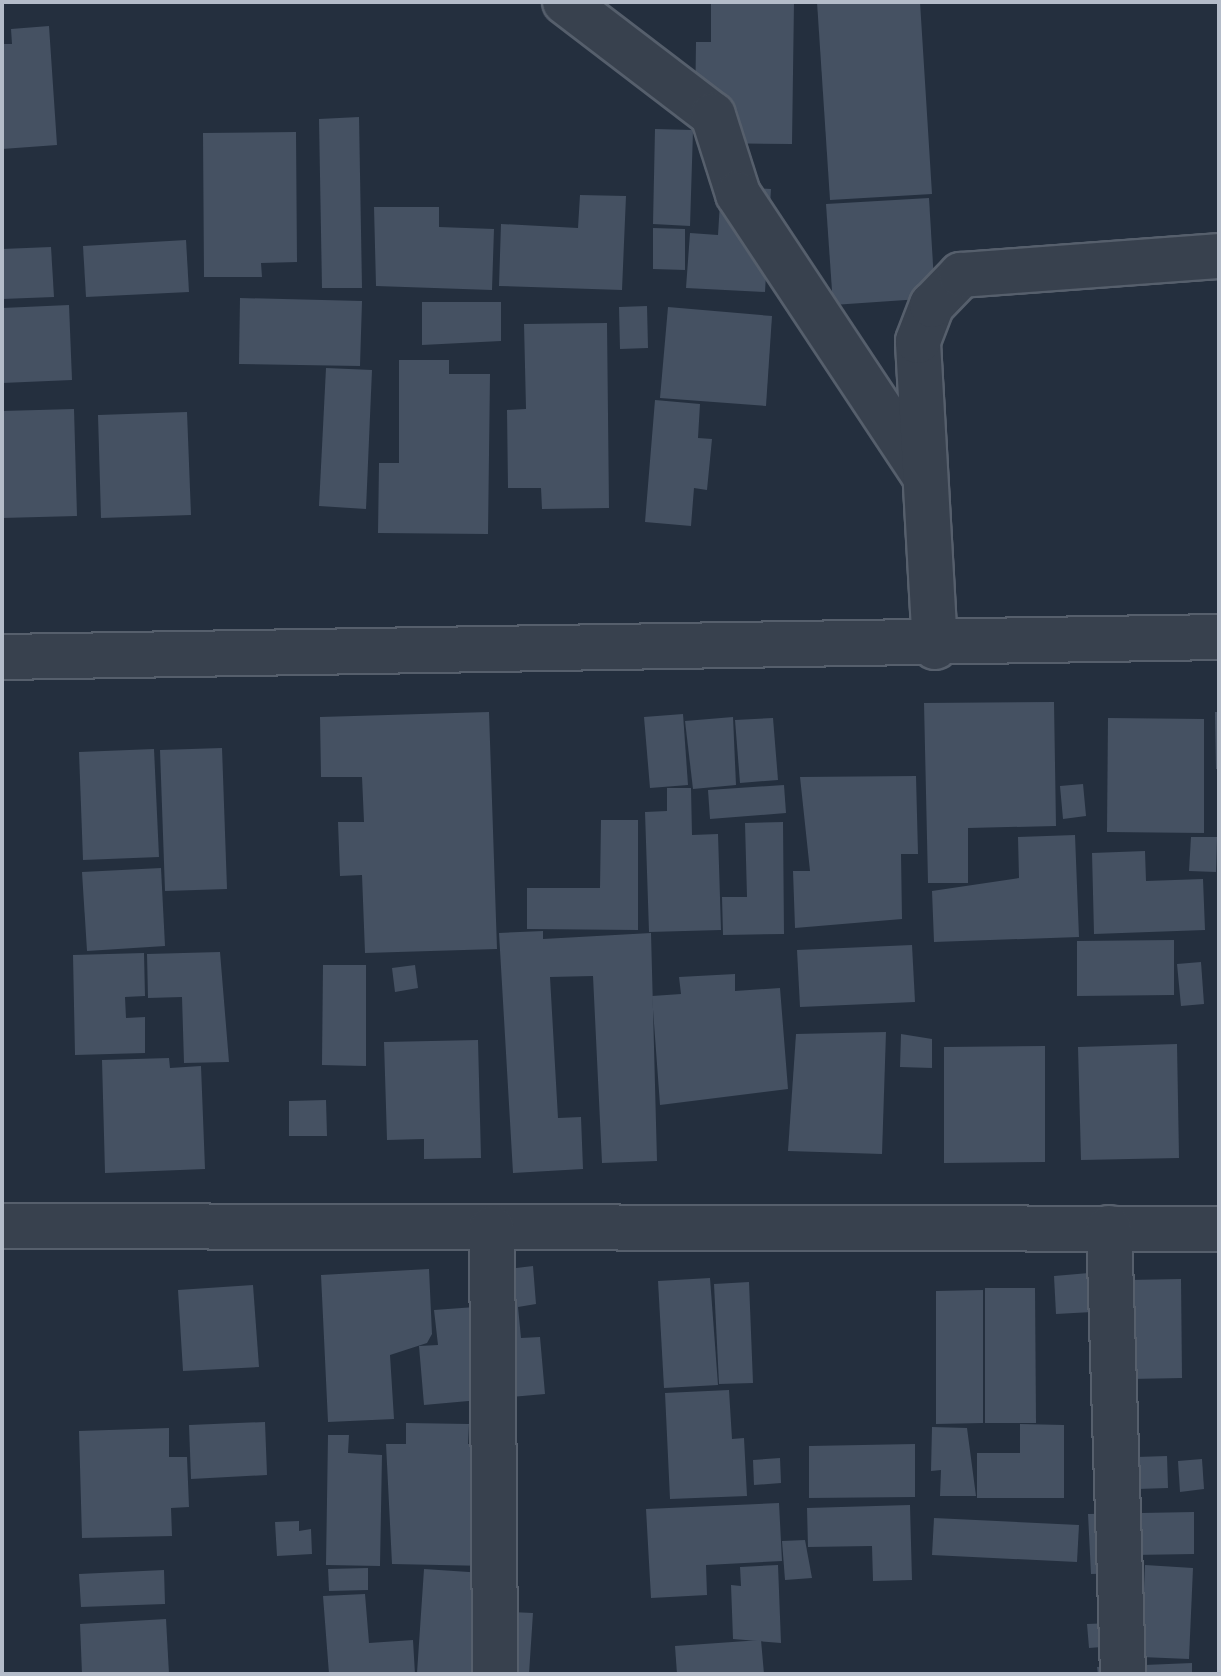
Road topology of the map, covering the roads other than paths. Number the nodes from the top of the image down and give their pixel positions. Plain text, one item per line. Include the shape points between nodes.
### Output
1 (565, 2) edge
2 (1219, 256) edge
3 (926, 477) junction
4 (1219, 637) edge
5 (935, 647) junction
6 (2, 657) edge
7 (2, 1226) edge
8 (492, 1228) junction
9 (1109, 1228) junction
10 (1219, 1229) edge
11 (495, 1674) edge
12 (1123, 1674) edge

1 - 3 street via 713,115 738,194
2 - 3 street via 961,275 932,305 918,341
3 - 5 street
4 - 5 street
5 - 6 street
7 - 8 street
8 - 9 street
8 - 11 street
9 - 10 street
9 - 12 street

